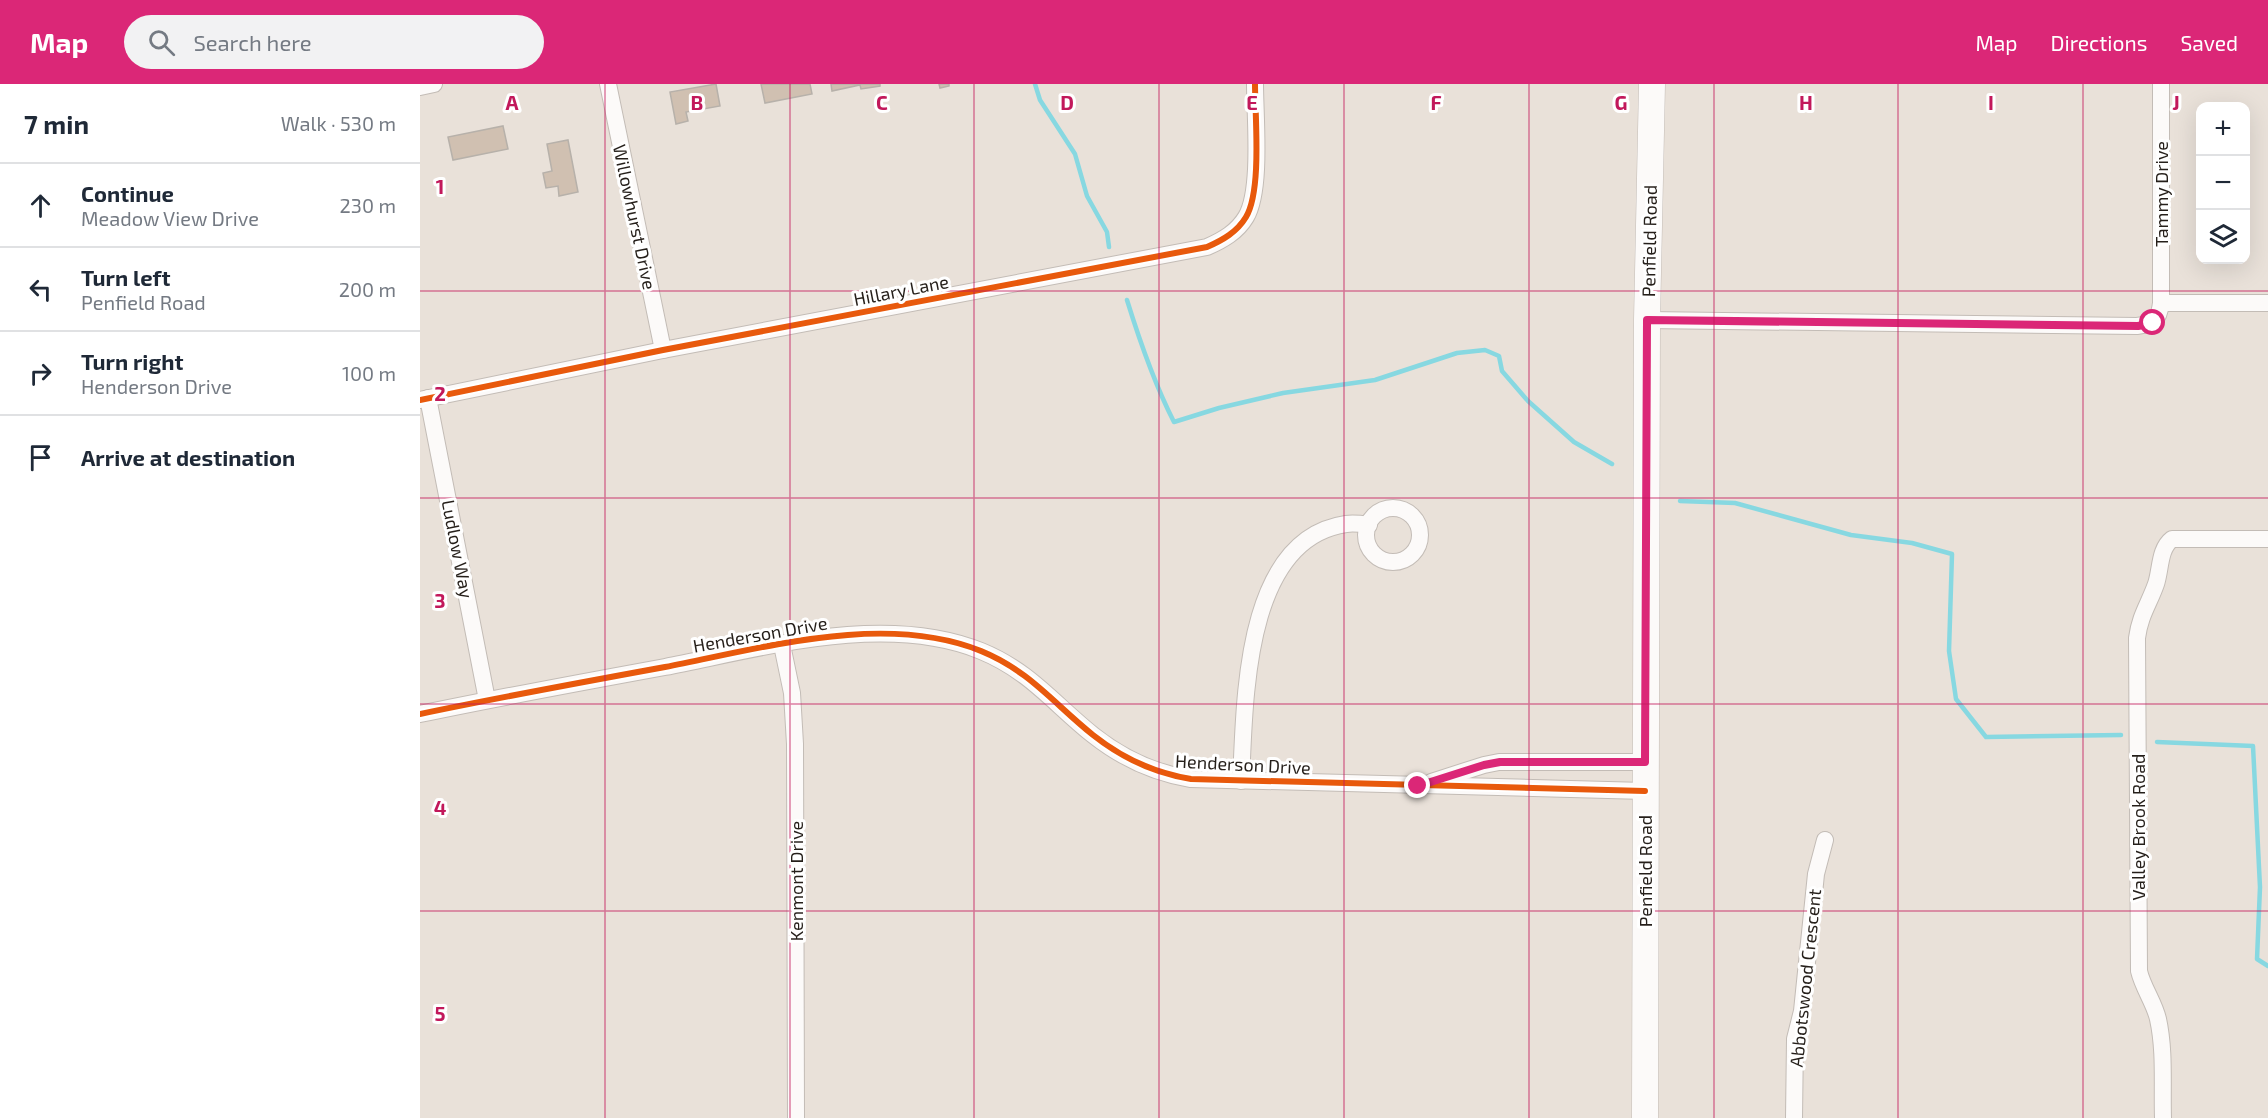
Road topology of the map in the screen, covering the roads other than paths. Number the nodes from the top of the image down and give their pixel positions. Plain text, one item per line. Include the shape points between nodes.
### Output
1 (434, 84) edge
2 (608, 84) edge
3 (1255, 84) edge
4 (1652, 84) edge
5 (2161, 84) edge
6 (420, 87) edge
7 (2161, 303) junction
8 (2268, 303) edge
9 (1647, 320) junction
10 (663, 350) junction
11 (424, 399) edge
12 (1369, 525) dead end
13 (2268, 539) edge
14 (782, 645) junction
15 (487, 700) junction
16 (420, 714) edge
17 (1645, 762) junction
18 (1240, 781) junction
19 (1418, 786) junction
20 (1645, 791) junction
21 (1825, 840) dead end
22 (796, 1118) edge
23 (1645, 1118) edge
24 (1794, 1118) edge
25 (2163, 1118) edge

1 - 6 street
2 - 10 street, Willowhurst Drive
3 - 10 street, Hillary Lane via 1253,198 1247,216 1224,240 1172,255
4 - 9 main road, Penfield Road
5 - 7 street, Tammy Drive
7 - 8 street
7 - 9 street via 2157,319 2138,326
9 - 17 main road, Penfield Road
10 - 11 street, Hillary Lane
11 - 15 street, Ludlow Way
12 - 18 street via 1347,523 1314,535 1288,556 1271,584 1247,683
13 - 25 street, Valley Brook Road via 2172,539 2165,547 2137,638 2139,971 2161,1035
14 - 15 street, Henderson Drive
14 - 18 street, Henderson Drive via 886,634 955,643 981,651 1034,682 1093,735 1141,765 1165,775
14 - 22 street, Kenmont Drive via 792,693 795,744
15 - 16 street, Henderson Drive
17 - 19 street, Henderson Drive via 1500,762
17 - 20 main road, Penfield Road
18 - 19 street, Henderson Drive
19 - 20 street, Henderson Drive
20 - 23 main road, Penfield Road
21 - 24 street, Abbotswood Crescent via 1816,874 1802,1011 1795,1039

